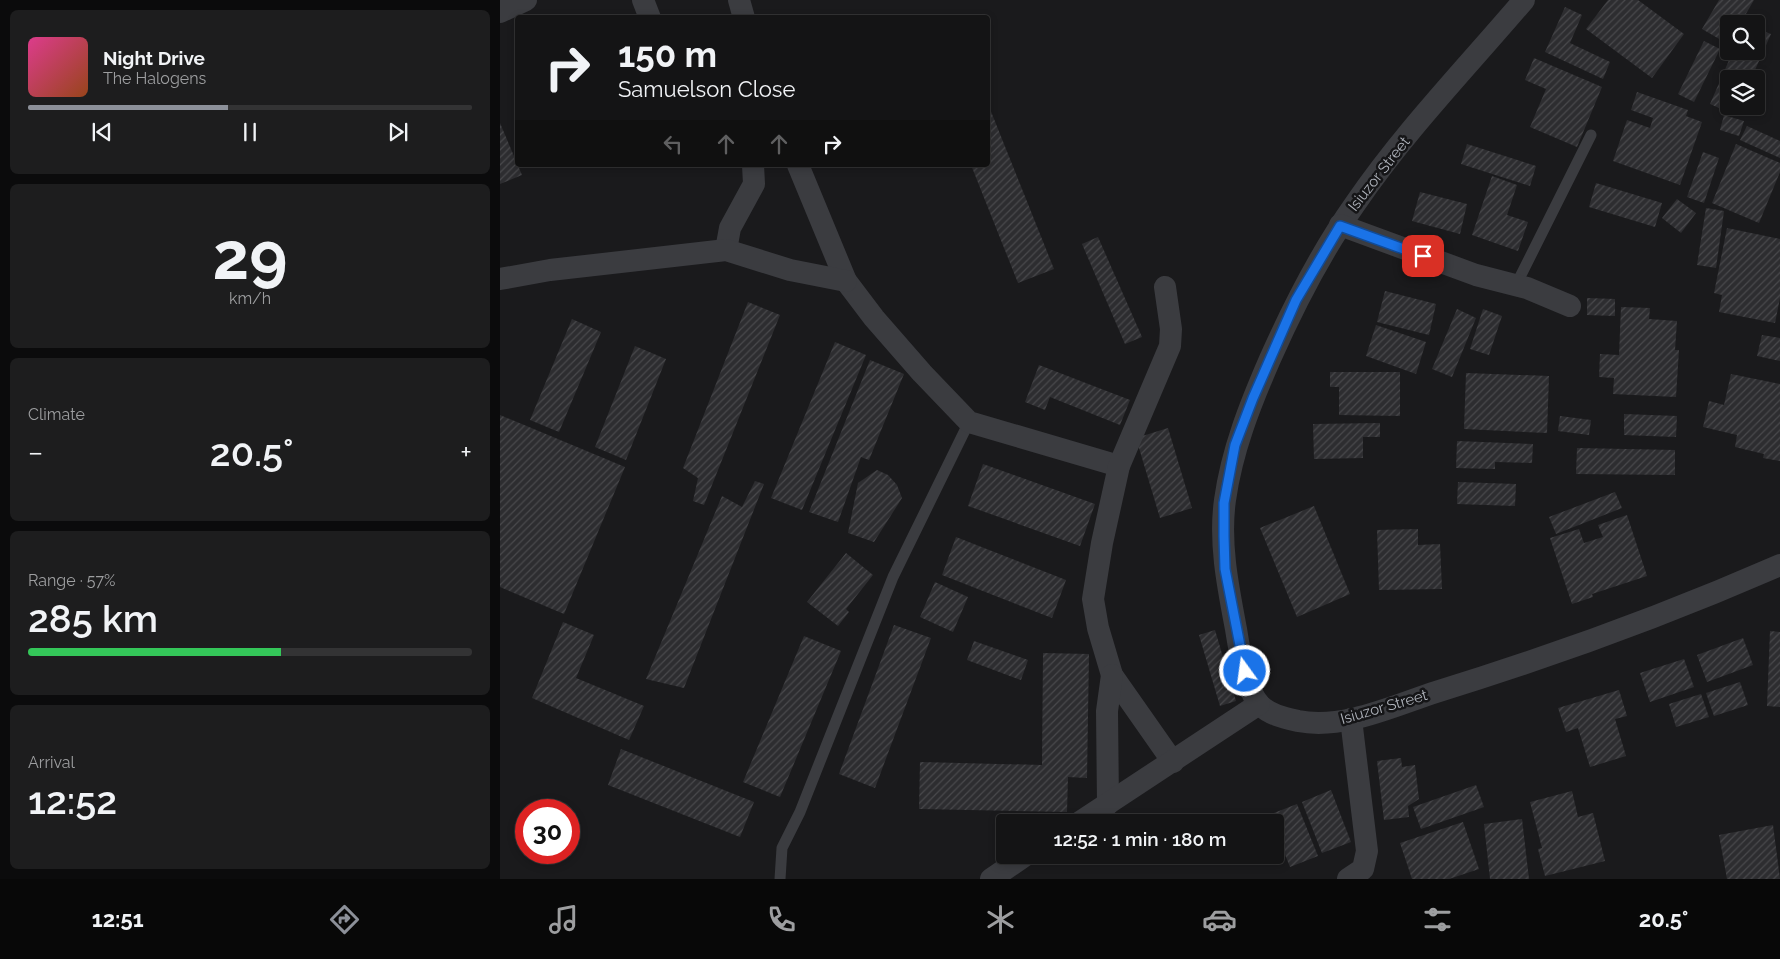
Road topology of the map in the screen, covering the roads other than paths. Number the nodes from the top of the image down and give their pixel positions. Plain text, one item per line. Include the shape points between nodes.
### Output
1 (526, 0) edge
2 (643, 0) edge
3 (739, 0) edge
4 (1524, 0) edge
5 (500, 12) edge
6 (649, 15) edge
7 (743, 15) edge
8 (1591, 135) dead end
9 (753, 167) edge
10 (799, 167) edge
11 (1340, 226) junction
12 (726, 250) junction
13 (500, 279) edge
14 (846, 281) junction
15 (1516, 285) junction
16 (1165, 287) dead end
17 (1570, 306) dead end
18 (969, 422) junction
19 (1119, 466) junction
20 (1780, 565) edge
21 (1112, 675) junction
22 (1259, 704) junction
23 (1351, 719) junction
24 (1173, 762) junction
25 (1108, 804) junction
26 (1092, 814) edge
27 (1013, 864) edge
28 (780, 879) edge
29 (991, 879) edge
30 (1348, 879) edge

1 - 5 street
2 - 6 street
3 - 7 street
4 - 11 street, Isiuzor Street via 1384,162
8 - 15 lane
9 - 12 street via 754,184 730,228
10 - 14 street
11 - 15 street via 1467,272
11 - 22 street, Isiuzor Street via 1296,300 1253,398 1235,445 1224,503 1225,569 1239,645 1249,684
12 - 13 street via 550,270
12 - 14 street via 790,270
14 - 18 street via 874,318
15 - 17 street
16 - 19 street via 1170,346
18 - 19 street
18 - 28 lane via 893,577 800,812 782,848
19 - 21 street via 1093,598
20 - 23 street, Isiuzor Street via 1706,597 1517,666
21 - 24 street
21 - 25 street via 1107,711
22 - 23 street, Isiuzor Street via 1273,714 1302,722
22 - 24 street
23 - 30 street via 1367,851 1363,868
24 - 25 street
25 - 26 street
27 - 29 street

